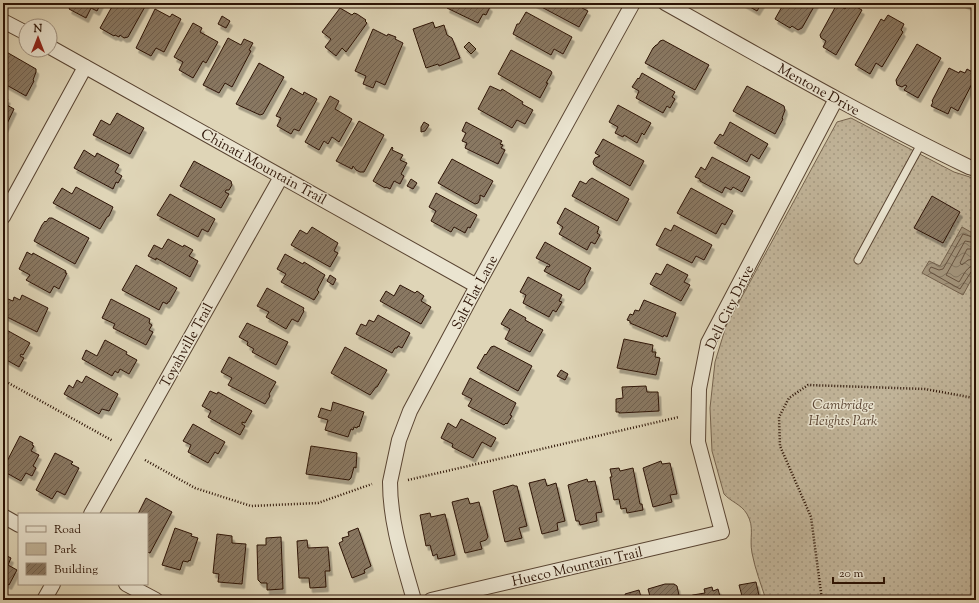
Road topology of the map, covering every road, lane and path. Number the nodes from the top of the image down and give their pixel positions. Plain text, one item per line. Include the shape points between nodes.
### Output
1 (633, 3) edge
2 (665, 3) edge
3 (3, 21) edge
4 (18, 29) edge
5 (58, 52) edge
6 (85, 67) junction
7 (836, 99) junction
8 (921, 144) junction
9 (976, 169) edge
10 (282, 177) junction
11 (3, 217) edge
12 (858, 260) dead end
13 (477, 286) junction
14 (3, 380) edge
15 (976, 402) edge
16 (679, 417) dead end
17 (113, 441) dead end
18 (145, 460) dead end
19 (408, 480) dead end
20 (372, 484) dead end
21 (92, 513) edge
22 (3, 516) edge
23 (18, 524) edge
24 (722, 532) joint
25 (52, 585) edge
26 (128, 585) edge
27 (44, 600) edge
28 (156, 600) edge
29 (414, 600) edge
30 (432, 600) edge
31 (822, 600) edge

1 - 13 street, Salt Flat Lane
2 - 7 street, Mentone Drive
3 - 4 street
5 - 6 street, Chinati Mountain Trail
6 - 10 street, Chinati Mountain Trail
6 - 11 street
7 - 8 street, Mentone Drive
7 - 24 street, Dell City Drive via 708,342 699,389 698,442
8 - 9 street, Mentone Drive
8 - 12 lane
10 - 13 street, Chinati Mountain Trail
10 - 21 street, Toyahville Trail
13 - 29 street, Salt Flat Lane via 410,411 399,440 390,482 393,526
14 - 17 path
15 - 31 path via 974,398 926,389 808,385 789,398 779,417 780,446 811,517
16 - 19 path
18 - 20 path via 196,488 251,506 318,503
22 - 23 street
24 - 30 street, Hueco Mountain Trail
25 - 27 street
26 - 28 street

